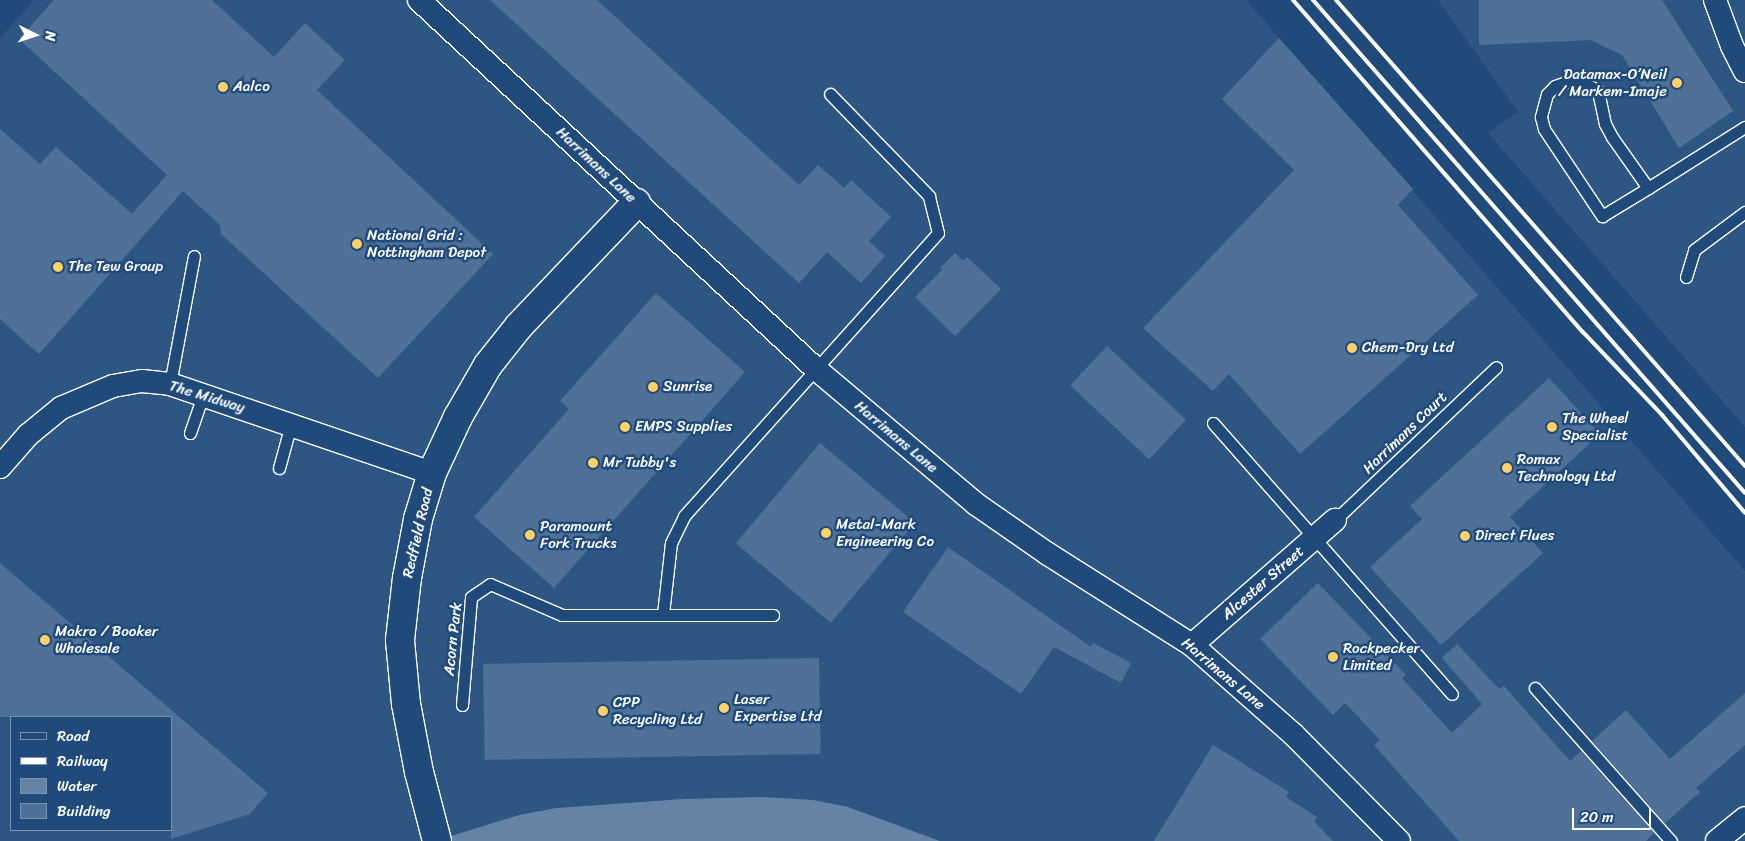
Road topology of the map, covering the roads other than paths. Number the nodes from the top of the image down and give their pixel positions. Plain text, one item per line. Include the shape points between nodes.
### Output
1 (419, 0) edge
2 (1715, 0) edge
3 (1745, 71) edge
4 (830, 94) dead end
5 (1745, 127) edge
6 (1648, 188) junction
7 (636, 203) junction
8 (1745, 212) edge
9 (194, 256) dead end
10 (1686, 277) dead end
11 (1496, 367) dead end
12 (817, 370) junction
13 (170, 384) junction
14 (203, 395) junction
15 (1212, 423) dead end
16 (291, 424) junction
17 (190, 434) dead end
18 (0, 467) edge
19 (280, 468) dead end
20 (432, 473) junction
21 (1335, 520) joint
22 (1314, 538) junction
23 (663, 614) junction
24 (773, 615) dead end
25 (1192, 645) junction
26 (1535, 688) dead end
27 (1452, 694) dead end
28 (462, 705) dead end
29 (1745, 818) edge
30 (437, 841) edge
31 (1399, 841) edge
32 (1670, 841) edge
33 (1717, 841) edge

1 - 7 street, Harrimans Lane
2 - 3 street
4 - 12 lane via 929,196 938,233
5 - 6 lane
6 - 6 lane via 1605,124 1598,91 1572,80 1555,86 1547,94 1541,117 1544,128 1602,216
7 - 12 street, Harrimans Lane
7 - 20 street, Redfield Road via 538,304 488,365 458,417
8 - 10 lane via 1694,250
9 - 13 lane
11 - 21 lane, Harrimans Court
12 - 23 lane via 684,516 671,543
12 - 25 street, Harrimans Lane via 976,504 1048,554
13 - 14 street, The Midway
13 - 18 street, The Midway via 123,384 87,395 46,420
14 - 16 street, The Midway
14 - 17 lane
15 - 22 lane
16 - 19 lane
16 - 20 street, The Midway
20 - 30 street, Redfield Road via 418,519 400,640 406,704 418,772
21 - 22 street, Alcester Street
22 - 25 street, Alcester Street
22 - 27 lane
23 - 24 lane, Acorn Park
23 - 28 lane, Acorn Park via 562,615 490,584 471,597
25 - 31 street, Harrimans Lane via 1294,735
26 - 32 lane
29 - 33 street

